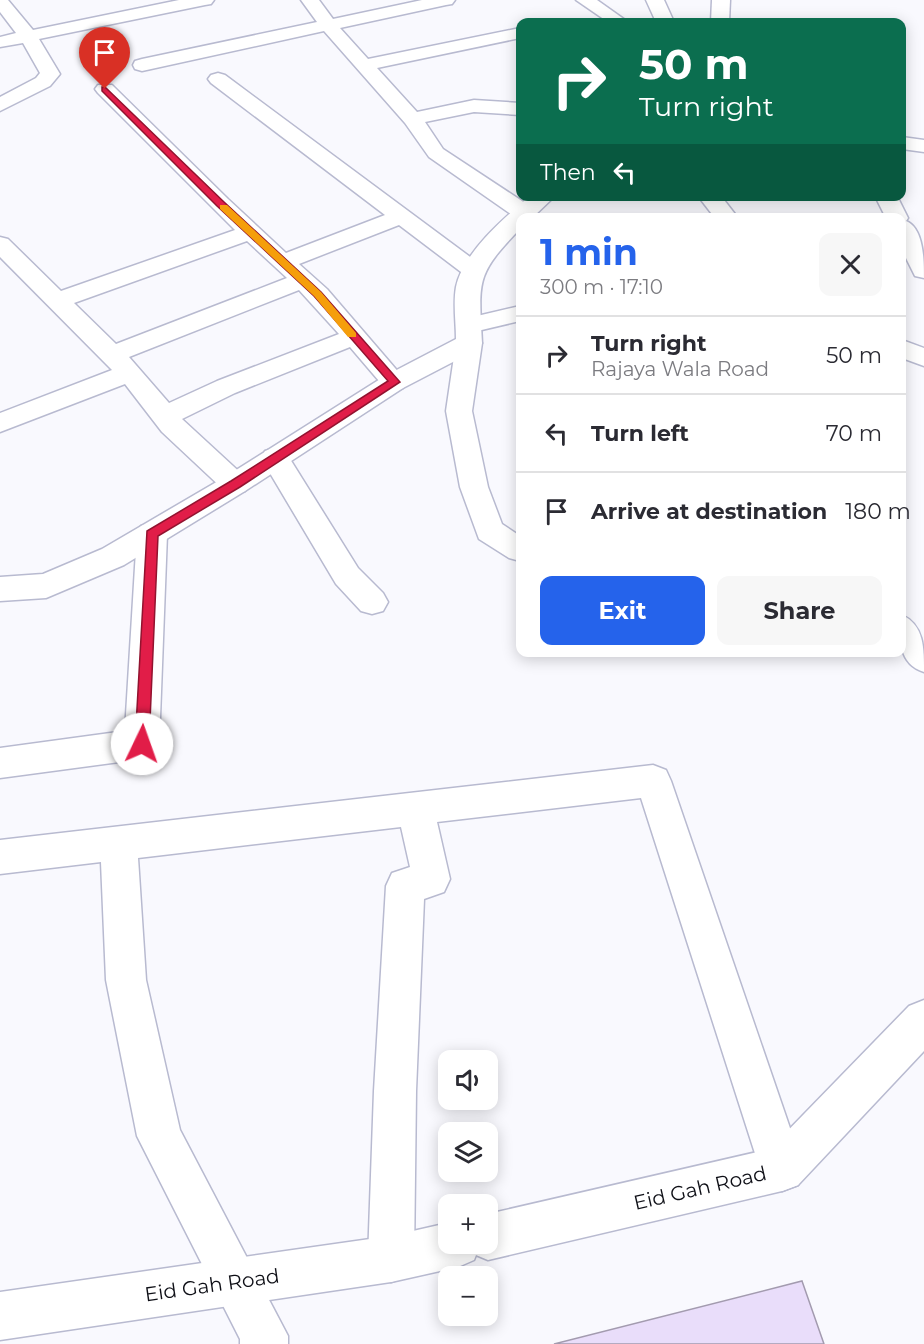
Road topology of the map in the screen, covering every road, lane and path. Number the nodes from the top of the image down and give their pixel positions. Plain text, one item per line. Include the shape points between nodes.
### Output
1 (204, 0) edge
2 (310, 0) edge
3 (446, 0) edge
4 (585, 0) edge
5 (655, 0) edge
6 (721, 0) edge
7 (0, 1) edge
8 (612, 18) edge
9 (663, 18) edge
10 (720, 18) edge
11 (328, 25) junction
12 (516, 34) edge
13 (29, 37) junction
14 (0, 42) edge
15 (142, 65) dead end
16 (364, 65) junction
17 (218, 79) dead end
18 (105, 89) dead end
19 (0, 105) edge
20 (516, 109) edge
21 (412, 119) junction
22 (906, 144) edge
23 (924, 146) edge
24 (537, 201) edge
25 (713, 201) edge
26 (523, 212) joint
27 (723, 213) edge
28 (402, 216) junction
29 (516, 220) edge
30 (251, 232) junction
31 (906, 235) edge
32 (0, 244) edge
33 (283, 262) junction
34 (473, 270) junction
35 (923, 271) edge
36 (303, 280) junction
37 (56, 301) junction
38 (516, 316) edge
39 (469, 334) junction
40 (354, 337) junction
41 (906, 350) edge
42 (924, 358) edge
43 (121, 364) junction
44 (394, 382) junction
45 (166, 416) junction
46 (0, 423) edge
47 (275, 458) junction
48 (235, 484) junction
49 (152, 534) junction
50 (516, 547) edge
51 (0, 589) edge
52 (372, 603) dead end
53 (906, 634) edge
54 (924, 659) edge
55 (0, 763) edge
56 (415, 808) junction
57 (119, 843) junction
58 (0, 857) edge
59 (924, 1021) edge
60 (782, 1169) junction
61 (498, 1235) edge
62 (438, 1248) edge
63 (391, 1259) junction
64 (234, 1282) junction
65 (0, 1316) edge
66 (264, 1344) edge

1 - 13 street
2 - 11 street
3 - 11 street
4 - 8 street
5 - 9 street
6 - 10 street
7 - 13 street
11 - 15 street
11 - 16 street
12 - 16 street
13 - 14 street
13 - 19 street via 50,74 43,82
16 - 21 street
17 - 28 street
18 - 30 street
20 - 21 street via 474,106
21 - 26 street via 436,153
22 - 23 street
24 - 26 street
25 - 27 street
28 - 33 street
28 - 34 street
29 - 34 street
30 - 33 street
30 - 37 street
31 - 35 street
32 - 37 street
33 - 36 street
34 - 39 street via 468,285
36 - 40 street
36 - 43 street
37 - 43 street
38 - 39 street
39 - 44 street
39 - 50 street via 459,411 474,487 490,531
40 - 44 street
40 - 45 street via 226,387
41 - 42 street
43 - 45 street
43 - 46 street
44 - 47 street
45 - 48 street
47 - 48 street
47 - 52 street via 347,576
48 - 49 street
49 - 51 street via 114,557 46,586
49 - 55 street via 142,744
53 - 54 street
56 - 57 street
56 - 60 street via 653,781
56 - 63 street via 431,879 405,886
57 - 58 street
57 - 64 street via 126,980 159,1136
59 - 60 street, Eid Gah Road
60 - 61 street, Eid Gah Road
62 - 63 street, Eid Gah Road
63 - 64 street, Eid Gah Road
64 - 65 street, Eid Gah Road
64 - 66 street via 264,1336

